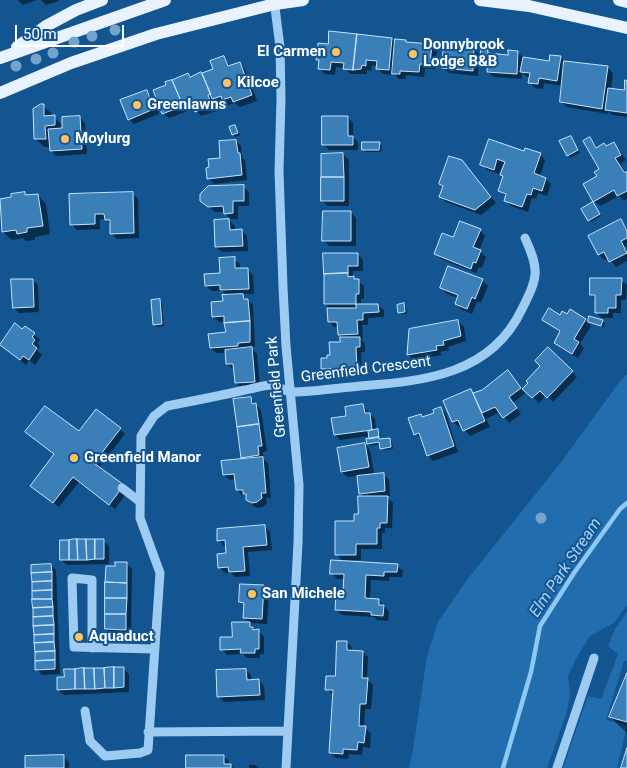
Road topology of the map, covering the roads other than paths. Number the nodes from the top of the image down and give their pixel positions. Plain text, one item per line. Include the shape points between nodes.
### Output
1 (102, 0) edge
2 (165, 0) edge
3 (303, 0) edge
4 (480, 0) edge
5 (619, 0) edge
6 (274, 2) edge
7 (627, 2) edge
8 (627, 28) edge
9 (4, 56) edge
10 (0, 93) edge
11 (525, 238) dead end
12 (290, 392) junction
13 (122, 488) dead end
14 (139, 501) junction
15 (92, 648) junction
16 (154, 649) junction
17 (594, 658) dead end
18 (85, 711) dead end
19 (287, 731) junction
20 (148, 732) junction
21 (286, 768) edge
22 (557, 768) edge

1 - 9 main road via 46,26
2 - 9 main road
3 - 6 main road
4 - 8 main road via 529,6
5 - 7 main road
6 - 10 main road via 134,40
6 - 12 street, Greenfield Park via 280,47 278,157
11 - 12 street, Greenfield Crescent via 535,258 533,288 520,314 492,350 470,364 424,380
12 - 14 street, Greenfield Crescent via 272,385 167,406 154,416 141,436
12 - 19 street, Greenfield Park via 299,485
13 - 14 street
14 - 16 street via 140,518 160,573
15 - 15 street via 74,647 72,578 92,580
15 - 16 street
16 - 20 street
17 - 22 street
18 - 20 street via 90,741 106,756 148,750
19 - 20 street
19 - 21 street, Greenfield Park

